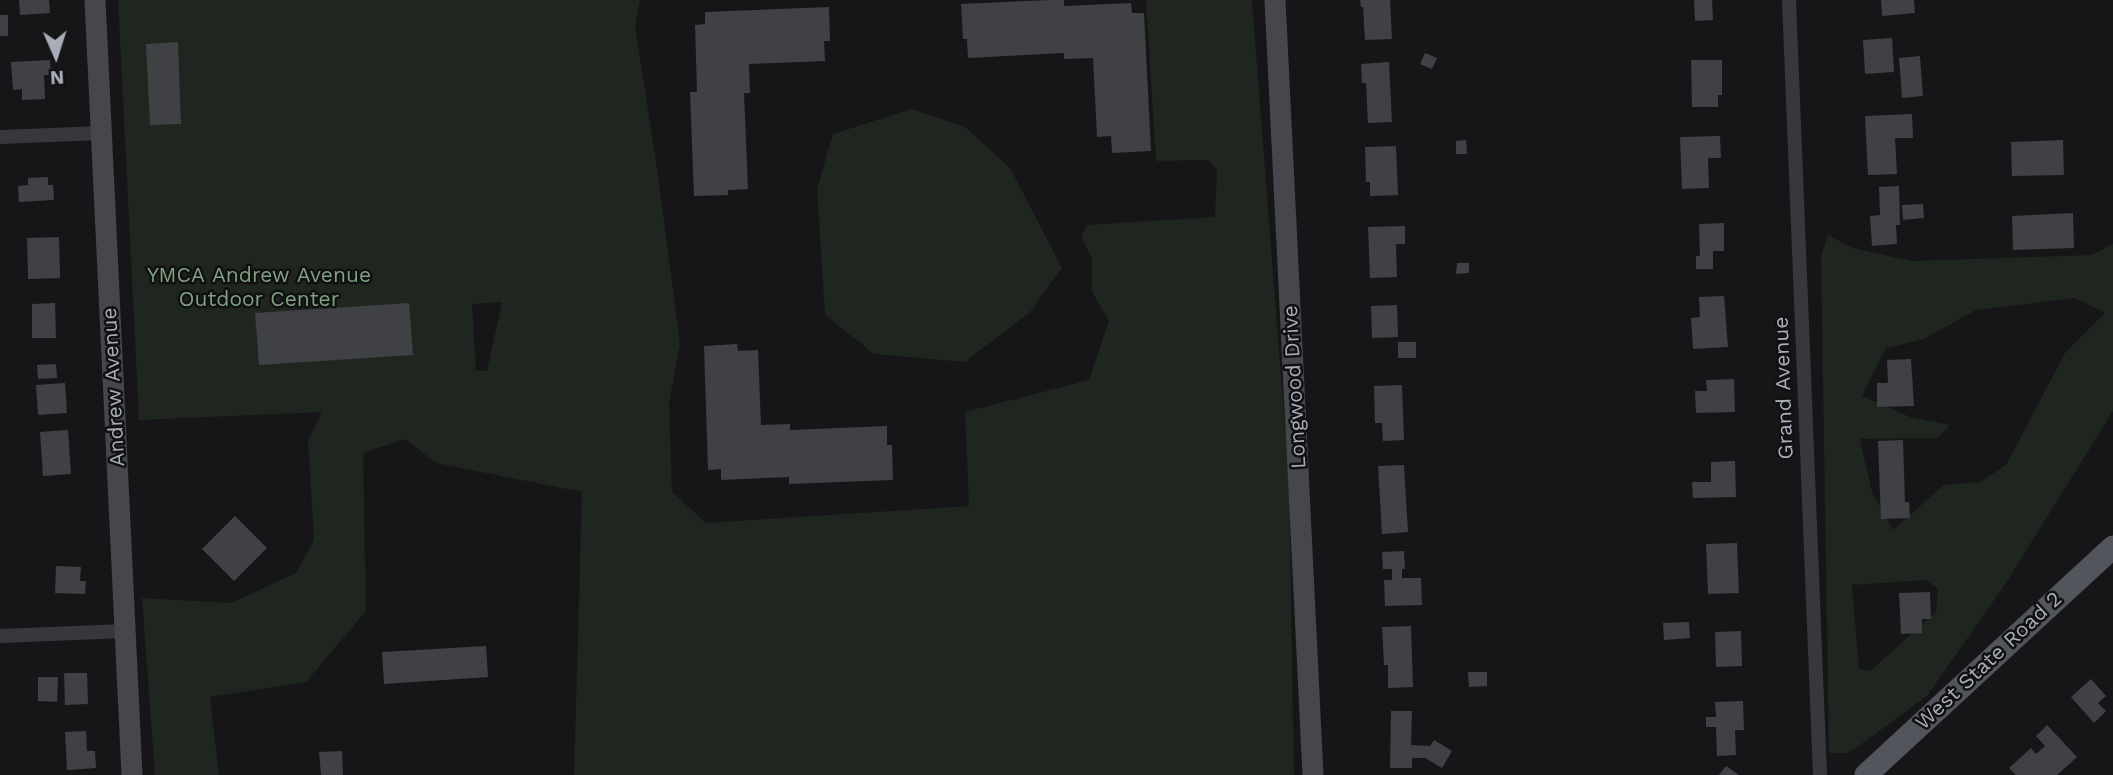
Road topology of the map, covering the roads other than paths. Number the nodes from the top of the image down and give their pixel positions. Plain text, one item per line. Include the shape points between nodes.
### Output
1 (95, 0) edge
2 (1275, 0) edge
3 (1789, 0) edge
4 (102, 133) junction
5 (0, 137) edge
6 (2113, 547) edge
7 (125, 631) junction
8 (0, 636) edge
9 (132, 775) edge
10 (1313, 775) edge
11 (1820, 775) edge
12 (1866, 775) edge

1 - 4 street, Andrew Avenue
2 - 10 street, Longwood Drive
3 - 11 street, Grand Avenue
4 - 5 street
4 - 7 street, Andrew Avenue
6 - 12 main road, West State Road 2
7 - 8 street
7 - 9 street, Andrew Avenue

